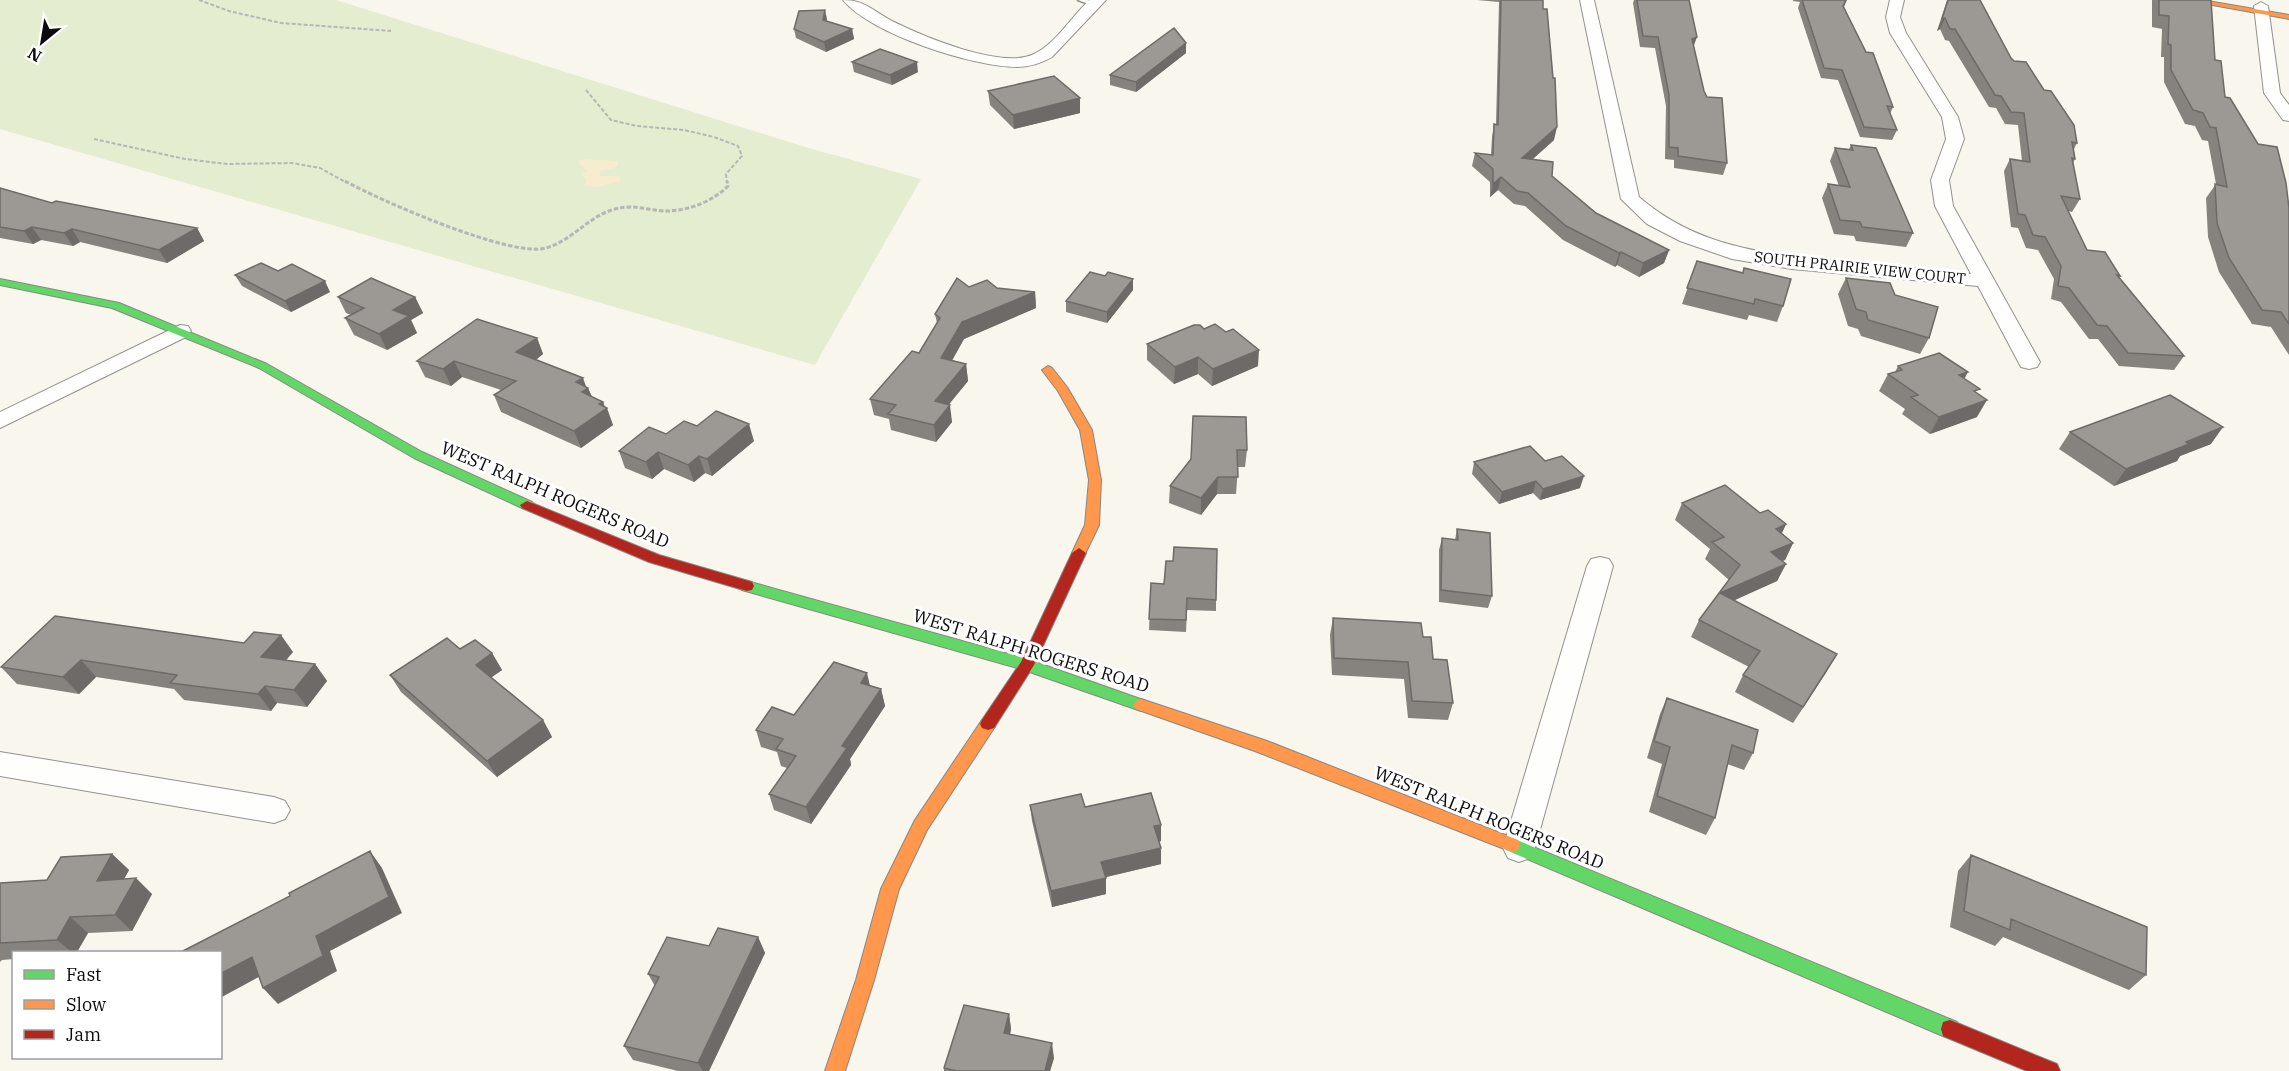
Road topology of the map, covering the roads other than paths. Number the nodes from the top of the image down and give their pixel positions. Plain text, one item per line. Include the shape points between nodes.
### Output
1 (850, 0) edge
2 (1587, 0) edge
3 (1897, 0) edge
4 (2189, 0) edge
5 (2227, 0) edge
6 (1091, 1) edge
7 (2261, 9) junction
8 (2289, 10) edge
9 (2289, 17) edge
10 (2267, 61) junction
11 (2289, 65) edge
12 (2289, 116) edge
13 (1985, 281) junction
14 (0, 282) edge
15 (180, 331) junction
16 (2029, 362) dead end
17 (1048, 370) dead end
18 (0, 421) edge
19 (1600, 566) dead end
20 (1028, 665) junction
21 (0, 764) edge
22 (274, 810) dead end
23 (1519, 848) junction
24 (836, 1071) edge
25 (2050, 1071) edge

1 - 6 street via 862,12 935,44 993,63 1022,64 1050,52
2 - 13 street, SOUTH PRAIRIE VIEW COURT via 1630,199 1654,220 1732,253 1792,263
3 - 13 street via 1893,17 1898,33 1950,117 1954,139 1940,180 1944,206
4 - 7 street
5 - 7 street
7 - 8 street
7 - 9 street
7 - 10 street
10 - 11 street
10 - 12 street via 2272,93
13 - 16 street
14 - 15 street, WEST RALPH ROGERS ROAD via 115,305
15 - 18 street
15 - 20 street, WEST RALPH ROGERS ROAD via 263,366 418,455 654,559
17 - 20 street via 1086,430 1095,480 1092,525
19 - 23 street
20 - 23 street, WEST RALPH ROGERS ROAD via 1261,746
20 - 24 street via 921,825 890,889
21 - 22 street
23 - 25 street, WEST RALPH ROGERS ROAD

